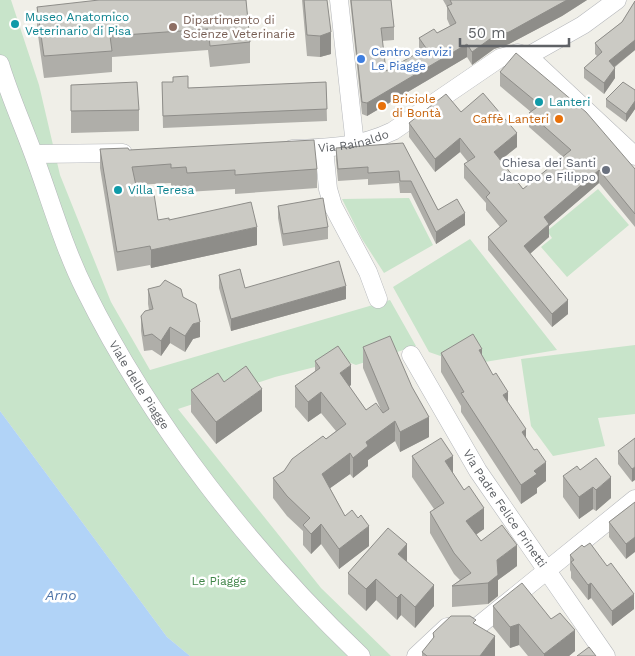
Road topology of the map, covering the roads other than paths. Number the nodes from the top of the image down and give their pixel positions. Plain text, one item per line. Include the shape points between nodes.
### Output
1 (338, 0) edge
2 (617, 0) edge
3 (528, 56) junction
4 (0, 64) edge
5 (354, 146) junction
6 (324, 148) junction
7 (276, 149) edge
8 (141, 152) edge
9 (34, 154) junction
10 (635, 156) edge
11 (378, 299) dead end
12 (411, 355) dead end
13 (635, 499) edge
14 (547, 571) junction
15 (361, 656) edge
16 (416, 656) edge
17 (606, 656) edge

1 - 5 street
2 - 3 street via 583,25
3 - 5 street, Via Rainaldo via 518,53 500,58 393,131
3 - 10 street
4 - 9 street, Viale delle Piagge
5 - 6 street, Via Rainaldo
6 - 7 street, Via Rainaldo
6 - 11 street via 333,206 368,272
8 - 9 street
9 - 15 street, Viale delle Piagge via 85,290 116,348 167,427 243,530 299,595
12 - 14 street, Via Padre Felice Prinetti via 478,471
13 - 14 street
14 - 16 street via 477,627 447,627
14 - 17 street, Via Padre Felice Prinetti

